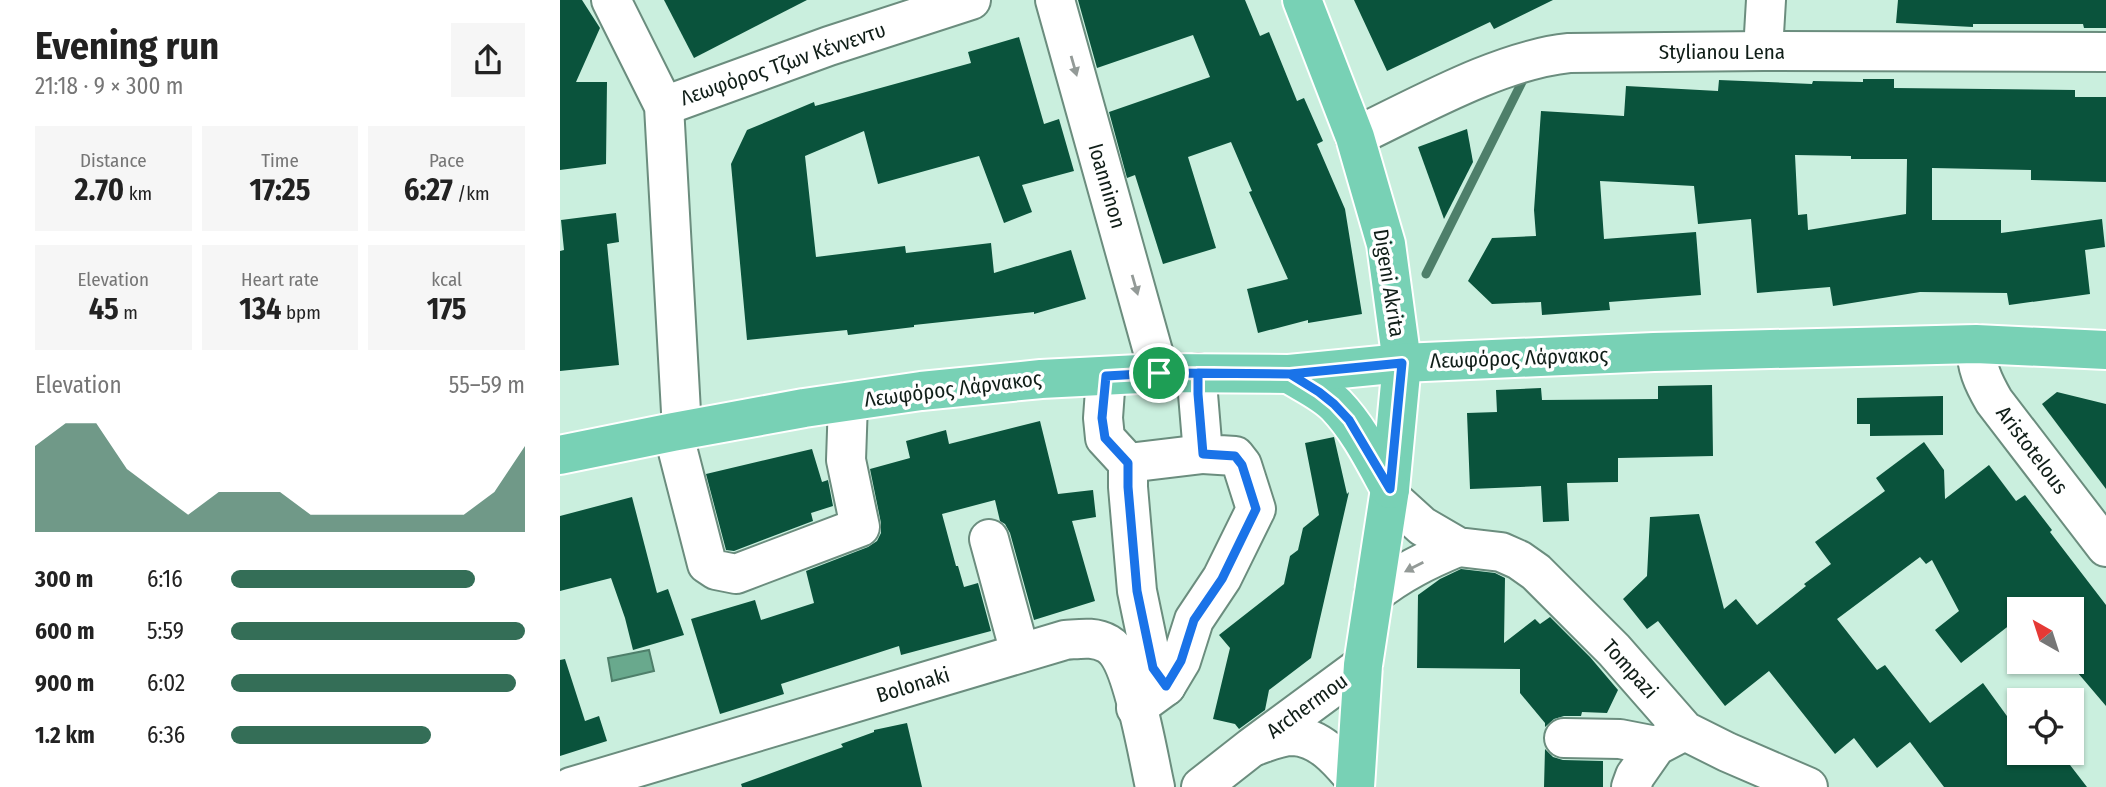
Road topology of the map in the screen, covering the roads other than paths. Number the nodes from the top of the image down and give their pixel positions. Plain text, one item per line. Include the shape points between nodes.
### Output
1 (611, 0) edge
2 (971, 0) edge
3 (1055, 0) edge
4 (1302, 0) edge
5 (1766, 0) edge
6 (1763, 51) junction
7 (2106, 52) edge
8 (664, 106) junction
9 (1355, 136) junction
10 (1976, 344) junction
11 (2106, 350) edge
12 (1402, 363) junction
13 (1159, 373) junction
14 (1198, 373) junction
15 (1290, 374) junction
16 (1106, 376) junction
17 (848, 402) junction
18 (677, 431) junction
19 (1203, 454) junction
20 (560, 455) edge
21 (1128, 463) junction
22 (1390, 492) junction
23 (989, 539) dead end
24 (1458, 547) junction
25 (2106, 547) edge
26 (1374, 594) junction
27 (1020, 653) junction
28 (1363, 665) junction
29 (1151, 697) junction
30 (1564, 738) dead end
31 (1671, 738) junction
32 (1252, 747) junction
33 (1355, 783) edge
34 (571, 787) edge
35 (1155, 787) edge
36 (1201, 787) edge
37 (1631, 787) edge
38 (1808, 787) edge

1 - 8 street
2 - 8 street, Λεωφόρος Τζων Κέννεντυ
3 -> 13 street, Ioanninon
4 - 9 main road, Digeni Akrita
5 - 6 street
6 - 7 street, Stylianou Lena
6 - 9 street, Stylianou Lena via 1547,55 1461,87
8 - 18 street, Λεωφόρος Τζων Κέννεντυ
9 - 12 main road, Digeni Akrita via 1386,244
10 - 11 main road, Λεωφόρος Λάρνακος
10 - 12 main road, Λεωφόρος Λάρνακος
10 - 25 street, Aristotelous via 1976,362 1994,401
12 - 15 main road, Λεωφόρος Λάρνακος
12 - 22 main road, Digeni Akrita
13 - 14 main road, Λεωφόρος Λάρνακος
13 - 16 main road, Λεωφόρος Λάρνακος
14 - 15 main road, Λεωφόρος Λάρνακος
14 - 19 street
15 - 22 main road via 1319,392 1349,420
16 - 17 main road, Λεωφόρος Λάρνακος via 947,388
16 - 21 street via 1105,438
17 - 18 main road, Λεωφόρος Λάρνακος
17 - 18 street, Λεωφόρος Τζων Κέννεντυ via 846,460 860,527 736,574 708,564
18 - 20 main road, Λεωφόρος Λάρνακος
19 - 21 street
19 - 29 street via 1235,456 1256,509 1222,579 1194,620 1181,661
21 - 29 street via 1137,591 1153,668
22 - 24 street, Tompazi via 1422,526
22 - 26 main road, Digeni Akrita
23 - 27 street
24 -> 26 street via 1414,566
24 - 31 street, Tompazi via 1500,552 1536,572 1605,641
26 - 28 main road, Digeni Akrita
27 - 29 street, Bolonaki via 1065,640 1093,638 1121,656 1129,676
27 - 34 street, Bolonaki
28 - 32 street, Archermou
28 - 33 main road, Digeni Akrita
29 - 35 street, Bolonaki
30 - 31 street
31 - 37 street via 1635,776
31 - 38 street, Tompazi via 1727,752
32 - 33 street, Archermou via 1292,736 1304,738 1335,755
32 - 36 street, Archermou

